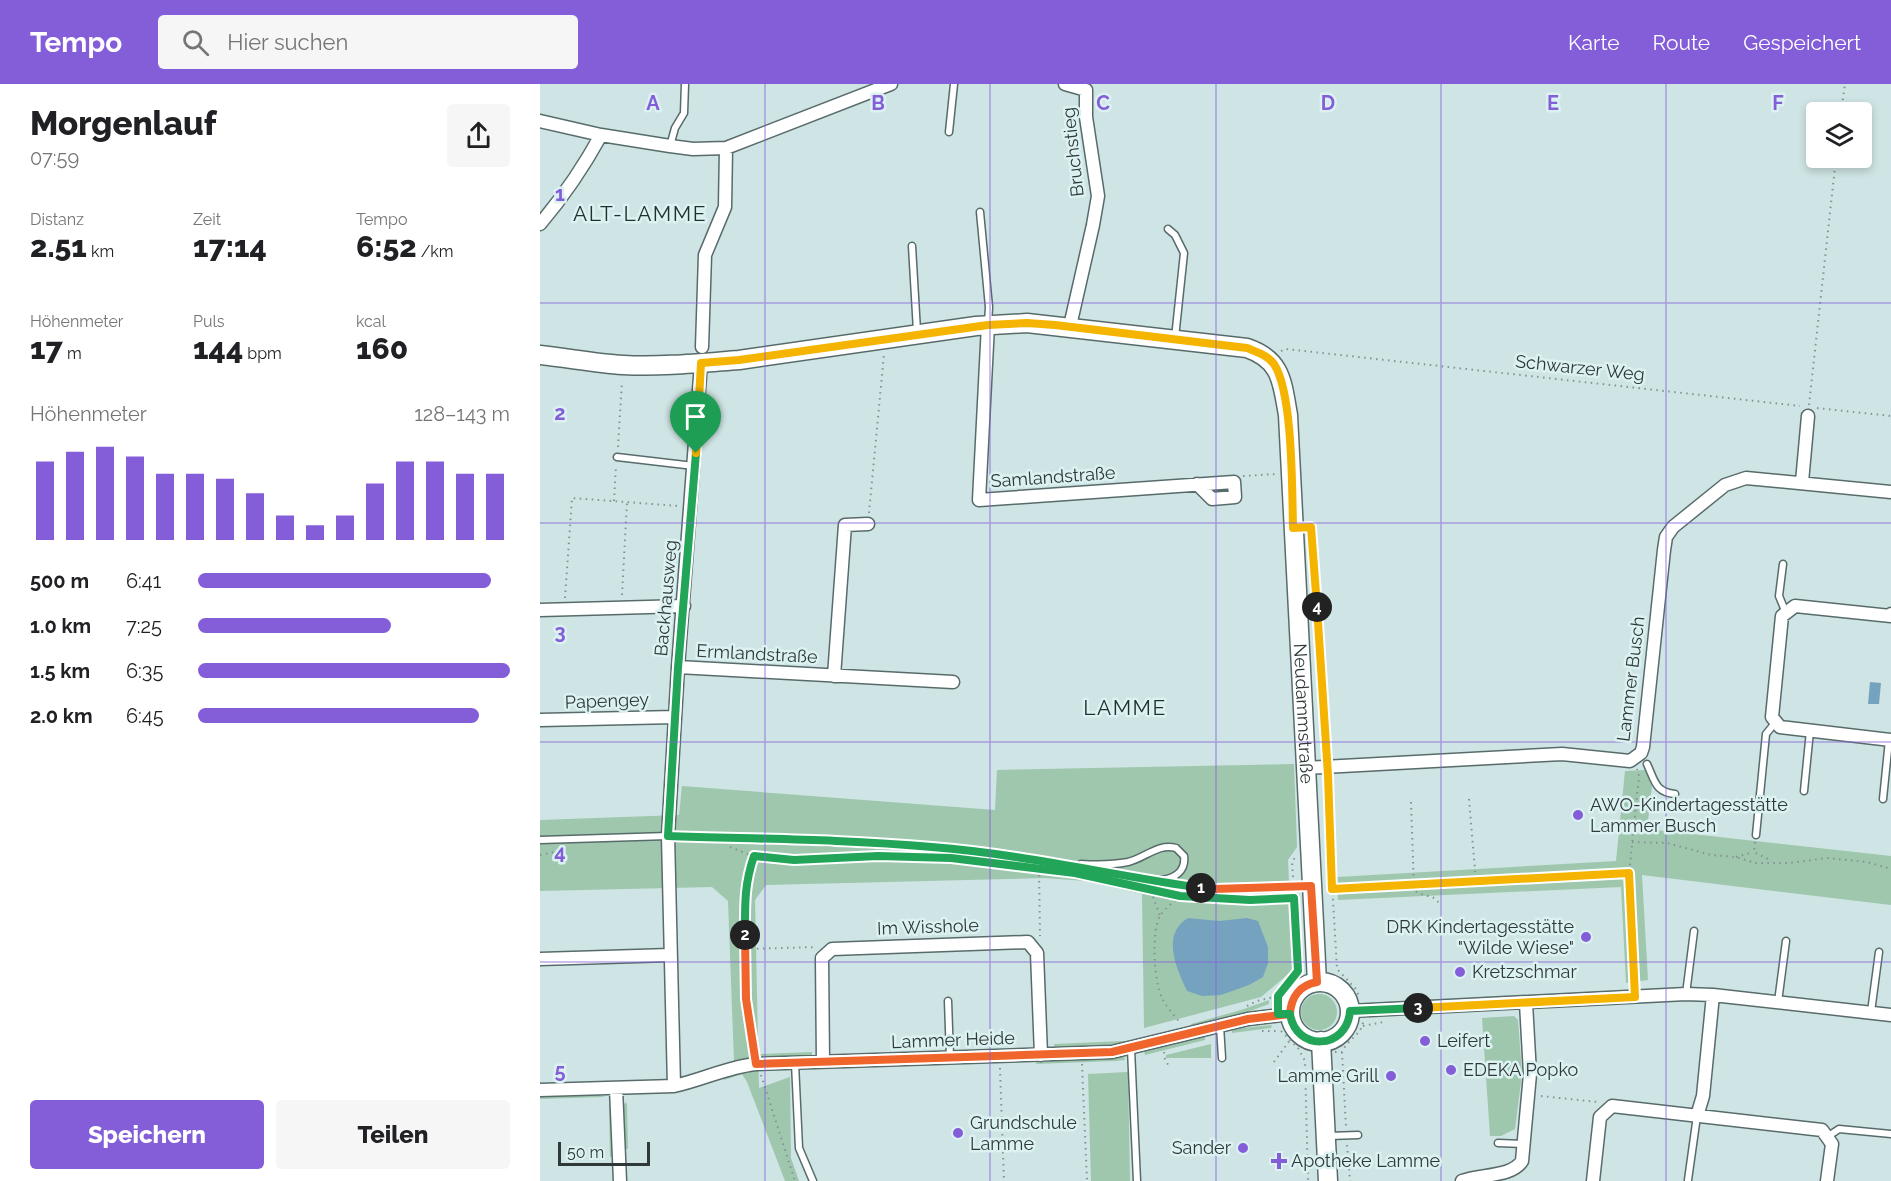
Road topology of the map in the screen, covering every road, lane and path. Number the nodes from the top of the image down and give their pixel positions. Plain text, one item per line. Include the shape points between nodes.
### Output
1 (685, 84) edge
2 (891, 84) edge
3 (954, 84) edge
4 (1065, 84) edge
5 (1845, 84) edge
6 (1090, 87) edge
7 (1842, 102) edge
8 (540, 121) edge
9 (949, 132) dead end
10 (601, 135) junction
11 (670, 146) junction
12 (726, 147) junction
13 (1835, 168) edge
14 (980, 212) dead end
15 (540, 224) edge
16 (1168, 230) dead end
17 (912, 246) dead end
18 (988, 325) junction
19 (1070, 326) junction
20 (918, 335) junction
21 (884, 339) junction
22 (1175, 339) junction
23 (540, 355) edge
24 (701, 355) junction
25 (1268, 357) junction
26 (621, 385) dead end
27 (1809, 412) junction
28 (1891, 416) edge
29 (617, 457) junction
30 (694, 466) junction
31 (1279, 474) dead end
32 (1234, 482) joint
33 (1802, 482) junction
34 (1891, 492) edge
35 (614, 501) junction
36 (870, 501) dead end
37 (627, 502) junction
38 (691, 506) junction
39 (868, 524) dead end
40 (1293, 528) junction
41 (1784, 564) dead end
42 (684, 606) junction
43 (622, 608) junction
44 (540, 610) edge
45 (565, 610) junction
46 (1786, 614) junction
47 (1891, 615) edge
48 (678, 668) junction
49 (834, 676) junction
50 (953, 682) dead end
51 (675, 717) junction
52 (540, 720) edge
53 (1775, 723) junction
54 (1810, 731) junction
55 (1890, 739) edge
56 (1647, 764) dead end
57 (1328, 767) junction
58 (1305, 768) junction
59 (1637, 770) dead end
60 (1804, 791) dead end
61 (1675, 794) dead end
62 (1469, 799) dead end
63 (1883, 799) dead end
64 (1411, 802) dead end
65 (1756, 835) joint
66 (668, 836) junction
67 (540, 840) edge
68 (1632, 842) junction
69 (1754, 852) junction
70 (915, 856) dead end
71 (1736, 856) junction
72 (1774, 862) junction
73 (1050, 866) junction
74 (1891, 868) edge
75 (1629, 873) junction
76 (1153, 881) junction
77 (1474, 882) junction
78 (1414, 885) junction
79 (1311, 886) junction
80 (1140, 889) dead end
81 (1332, 889) junction
82 (1151, 891) junction
83 (1180, 896) junction
84 (1203, 898) dead end
85 (1215, 899) dead end
86 (1439, 904) dead end
87 (1160, 916) junction
88 (1694, 931) dead end
89 (1786, 941) dead end
90 (744, 949) junction
91 (832, 949) junction
92 (1879, 952) dead end
93 (1036, 953) junction
94 (670, 955) junction
95 (540, 959) edge
96 (1337, 969) dead end
97 (1317, 982) junction
98 (1365, 991) dead end
99 (1359, 994) dead end
100 (1686, 994) junction
101 (1713, 995) junction
102 (1635, 997) junction
103 (948, 1001) dead end
104 (1778, 1002) junction
105 (1526, 1003) junction
106 (1350, 1011) junction
107 (1871, 1013) junction
108 (1284, 1014) junction
109 (1891, 1015) edge
110 (1220, 1026) junction
111 (1188, 1035) junction
112 (1290, 1040) junction
113 (1321, 1041) junction
114 (1131, 1049) junction
115 (1164, 1052) dead end
116 (1342, 1052) dead end
117 (1079, 1053) junction
118 (1041, 1055) junction
119 (950, 1057) junction
120 (1222, 1058) dead end
121 (823, 1062) junction
122 (1274, 1062) dead end
123 (795, 1063) junction
124 (756, 1064) junction
125 (1169, 1066) dead end
126 (1000, 1068) dead end
127 (674, 1086) junction
128 (616, 1088) junction
129 (540, 1090) edge
130 (1529, 1095) junction
131 (1612, 1106) junction
132 (1697, 1116) junction
133 (1891, 1134) edge
134 (1358, 1135) dead end
135 (1347, 1136) junction
136 (1326, 1137) junction
137 (1827, 1137) junction
138 (1498, 1143) dead end
139 (1525, 1144) junction
140 (1688, 1180) edge
141 (620, 1181) edge
142 (795, 1181) edge
143 (813, 1181) edge
144 (1004, 1181) edge
145 (1087, 1181) edge
146 (1137, 1181) edge
147 (1308, 1181) edge
148 (1328, 1181) edge
149 (1350, 1181) edge
150 (1462, 1181) edge
151 (1593, 1181) edge
152 (1827, 1181) edge

1 - 11 lane via 684,113
2 - 12 street
3 - 9 lane
4 - 6 street
5 - 7 path
6 - 19 street, Bruchstieg via 1086,117 1098,196
8 - 10 street
10 - 11 street
10 - 15 street
11 - 12 street
12 - 24 street, Backhausweg via 725,207 705,255
13 - 27 path
14 - 18 lane
16 - 22 lane via 1184,253
17 - 20 lane
18 - 19 main road
18 - 20 main road
18 - 32 street, Samlandstraße via 979,500
19 - 22 main road
20 - 21 main road
21 - 24 main road via 739,360
21 - 36 path
22 - 25 main road via 1247,348
23 - 24 main road via 661,366
24 - 30 street, Backhausweg
25 - 27 path, Schwarzer Weg via 1286,349
25 - 40 main road, Neudammstraße via 1278,372 1288,416
26 - 29 path
27 - 28 path, Schwarzer Weg
27 - 33 street
29 - 30 lane
29 - 35 path
30 - 38 street, Backhausweg
31 - 32 path via 1239,476
33 - 34 street, Lammer Busch
33 - 57 street, Lammer Busch via 1734,480 1673,527 1666,537 1643,747 1630,761 1562,754
35 - 37 path
35 - 45 path via 572,498
37 - 38 path
37 - 43 path
38 - 42 street, Backhausweg
39 - 49 street, Ermlandstraße via 846,525
40 - 57 path via 1311,527
40 - 58 main road, Neudammstraße
41 - 46 lane via 1779,596
42 - 43 street
42 - 48 street, Backhausweg
43 - 45 street
44 - 45 street
46 - 47 street via 1795,606
46 - 53 street via 1782,616 1773,705
48 - 49 street, Ermlandstraße
48 - 51 street, Backhausweg
49 - 50 street, Ermlandstraße
51 - 52 street, Papengey
51 - 66 street, Backhausweg
53 - 54 street via 1780,728
53 - 65 lane via 1766,734
54 - 55 street
54 - 60 lane
55 - 63 lane
56 - 61 lane via 1658,789
57 - 58 street, Lammer Busch
57 - 81 path
58 - 79 main road, Neudammstraße
59 - 68 path, Lammer Busch
62 - 77 path
64 - 78 path
65 - 69 path
66 - 67 lane
66 - 73 lane via 933,847
66 - 94 street, Backhausweg
68 - 71 path via 1667,843 1711,855
68 - 75 path, Lammer Busch
69 - 71 path
69 - 72 path
70 - 90 path via 794,860 754,856 744,896
71 - 72 path via 1755,863
72 - 74 path via 1827,858
73 - 76 lane
73 - 76 lane via 1100,865 1141,858 1163,846 1179,849 1185,861 1180,872
73 - 93 path via 1039,868 1040,939
75 - 77 path
75 - 102 path, Lammer Busch
76 - 79 lane via 1214,889
77 - 78 path
78 - 81 path
78 - 86 path via 1416,892 1434,898
79 - 97 main road, Neudammstraße
80 - 82 path
81 - 96 path
82 - 83 path
82 - 87 path
83 - 84 path
83 - 87 path
85 - 108 path via 1294,898 1298,971 1278,996
87 - 111 path via 1155,944 1157,985
88 - 100 lane
89 - 104 lane
90 - 91 path
90 - 124 path via 746,999
91 - 93 street, Im Wisshole via 1028,942
91 - 121 street via 822,958
92 - 107 lane
93 - 118 street
94 - 95 street
94 - 127 street, Backhausweg
97 - 106 main road via 1340,990
97 - 108 main road via 1299,991
98 - 99 path
100 - 101 street
100 - 102 street
101 - 104 street
101 - 132 street via 1703,1096
102 - 105 street
103 - 119 lane
104 - 107 street
105 - 106 street
105 - 130 street
106 - 113 main road via 1342,1032
107 - 109 street
108 - 110 street, Lammer Heide
108 - 112 path via 1280,1031
108 - 113 main road via 1300,1034
110 - 111 street, Lammer Heide
110 - 120 lane
111 - 114 street, Lammer Heide
112 - 122 path
112 - 147 path via 1305,1061
113 - 136 main road
114 - 117 street, Lammer Heide
114 - 146 lane
115 - 125 path
116 - 135 path
117 - 118 street, Lammer Heide
117 - 145 path
118 - 119 street, Lammer Heide
119 - 121 street, Lammer Heide
121 - 123 street, Lammer Heide
123 - 124 street, Lammer Heide
123 - 143 lane via 800,1155
124 - 127 street, Lammer Heide
124 - 142 path
126 - 144 path
127 - 128 street, Lammer Heide
128 - 129 street, Lammer Heide
128 - 141 street
130 - 131 path
130 - 139 street
131 - 132 street
131 - 151 street via 1600,1117
132 - 137 street via 1822,1130
132 - 140 lane
133 - 137 lane via 1839,1129
134 - 135 lane
135 - 136 lane
135 - 149 path
136 - 148 main road
137 - 152 street via 1832,1144
138 - 139 lane
139 - 150 street via 1518,1168

